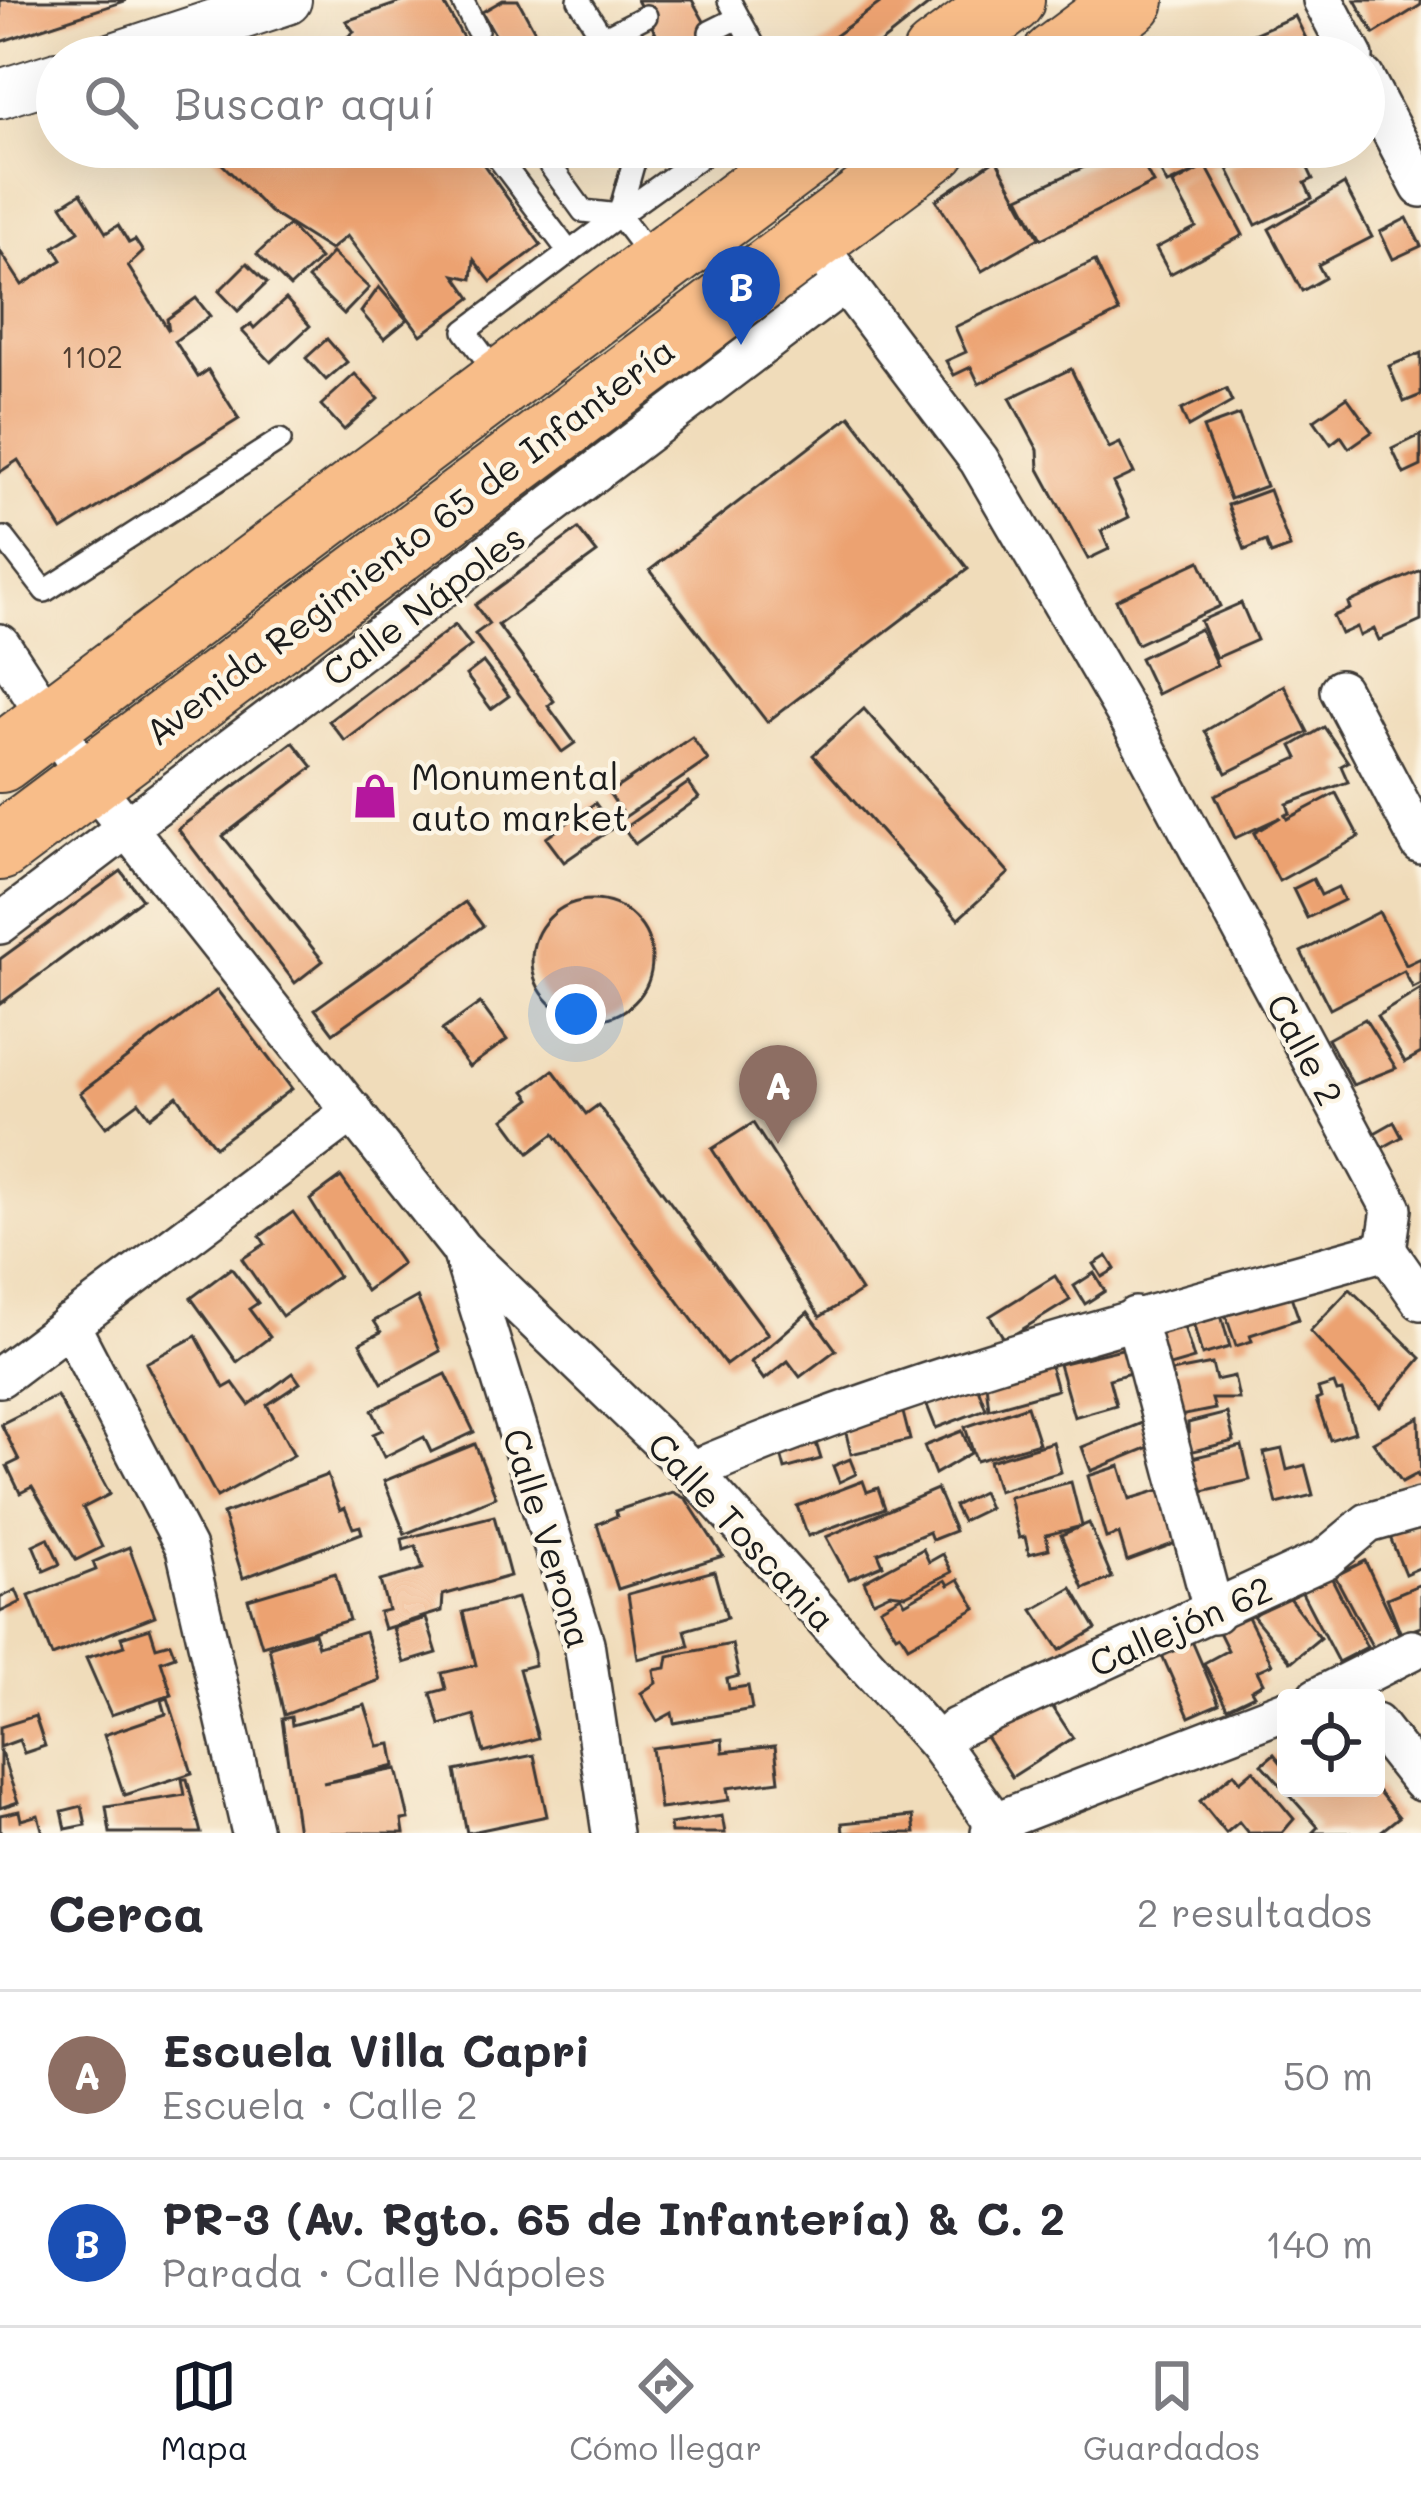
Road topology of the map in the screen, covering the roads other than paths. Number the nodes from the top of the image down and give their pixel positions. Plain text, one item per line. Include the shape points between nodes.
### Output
1 (287, 0) edge
2 (462, 0) edge
3 (1131, 0) edge
4 (1323, 0) edge
5 (1009, 1) edge
6 (583, 2) edge
7 (733, 9) edge
8 (646, 16) dead end
9 (477, 31) dead end
10 (710, 32) dead end
11 (178, 36) edge
12 (602, 36) edge
13 (623, 36) edge
14 (963, 36) edge
15 (1083, 36) edge
16 (1342, 36) edge
17 (36, 83) edge
18 (0, 94) edge
19 (1385, 118) edge
20 (506, 168) edge
21 (552, 168) edge
22 (638, 168) edge
23 (697, 168) edge
24 (775, 168) edge
25 (915, 168) edge
26 (1421, 187) edge
27 (638, 240) junction
28 (569, 252) junction
29 (829, 261) junction
30 (503, 381) junction
31 (280, 440) dead end
32 (1, 537) edge
33 (313, 612) junction
34 (0, 644) edge
35 (317, 684) junction
36 (1340, 690) dead end
37 (26, 740) edge
38 (109, 804) junction
39 (1421, 844) edge
40 (0, 847) edge
41 (0, 924) edge
42 (353, 1111) junction
43 (461, 1249) junction
44 (1385, 1250) junction
45 (1421, 1300) edge
46 (1135, 1317) junction
47 (69, 1324) junction
48 (0, 1376) edge
49 (692, 1471) junction
50 (1421, 1508) edge
51 (1214, 1613) junction
52 (1412, 1650) dead end
53 (1348, 1689) edge
54 (1277, 1714) edge
55 (1385, 1735) edge
56 (938, 1744) junction
57 (1421, 1781) edge
58 (995, 1830) edge
59 (252, 1833) edge
60 (612, 1833) edge

1 - 11 street
2 - 9 lane
3 - 15 highway
4 - 16 street
5 - 14 highway
6 - 12 lane
7 - 10 lane
8 - 13 lane
17 - 18 street
19 - 26 street
20 - 28 lane
21 - 27 lane via 583,211
22 - 27 lane
23 - 27 lane
24 - 27 highway, Avenida Regimiento 65 de Infantería
25 - 29 highway, Avenida Regimiento 65 de Infantería
27 - 28 lane
27 - 30 highway, Avenida Regimiento 65 de Infantería
28 - 30 lane via 465,331
29 - 33 highway, Avenida Regimiento 65 de Infantería
29 - 35 street, Calle Nápoles
29 - 44 street, Calle 2 via 979,460 1133,725 1391,1209
30 - 37 highway, Avenida Regimiento 65 de Infantería
31 - 32 lane via 45,591
33 - 35 street
33 - 38 highway, Avenida Regimiento 65 de Infantería
34 - 37 street
35 - 38 street, Calle Nápoles
36 - 39 street
37 - 38 street
38 - 40 highway, Avenida Regimiento 65 de Infantería
38 - 41 street, Calle Nápoles
38 - 42 street
42 - 43 street
42 - 47 street
43 - 49 street, Calle Toscania
43 - 60 street, Calle Verona via 584,1643
44 - 45 street
44 - 46 street
46 - 49 street via 822,1415
46 - 51 street
47 - 48 street
47 - 59 street via 186,1548
49 - 56 street, Calle Toscania
50 - 51 street, Callejón 62 via 1368,1523 1325,1559
51 - 56 street, Callejón 62 via 956,1728
52 - 53 street
54 - 58 street
55 - 57 street
56 - 58 street, Calle Toscania

